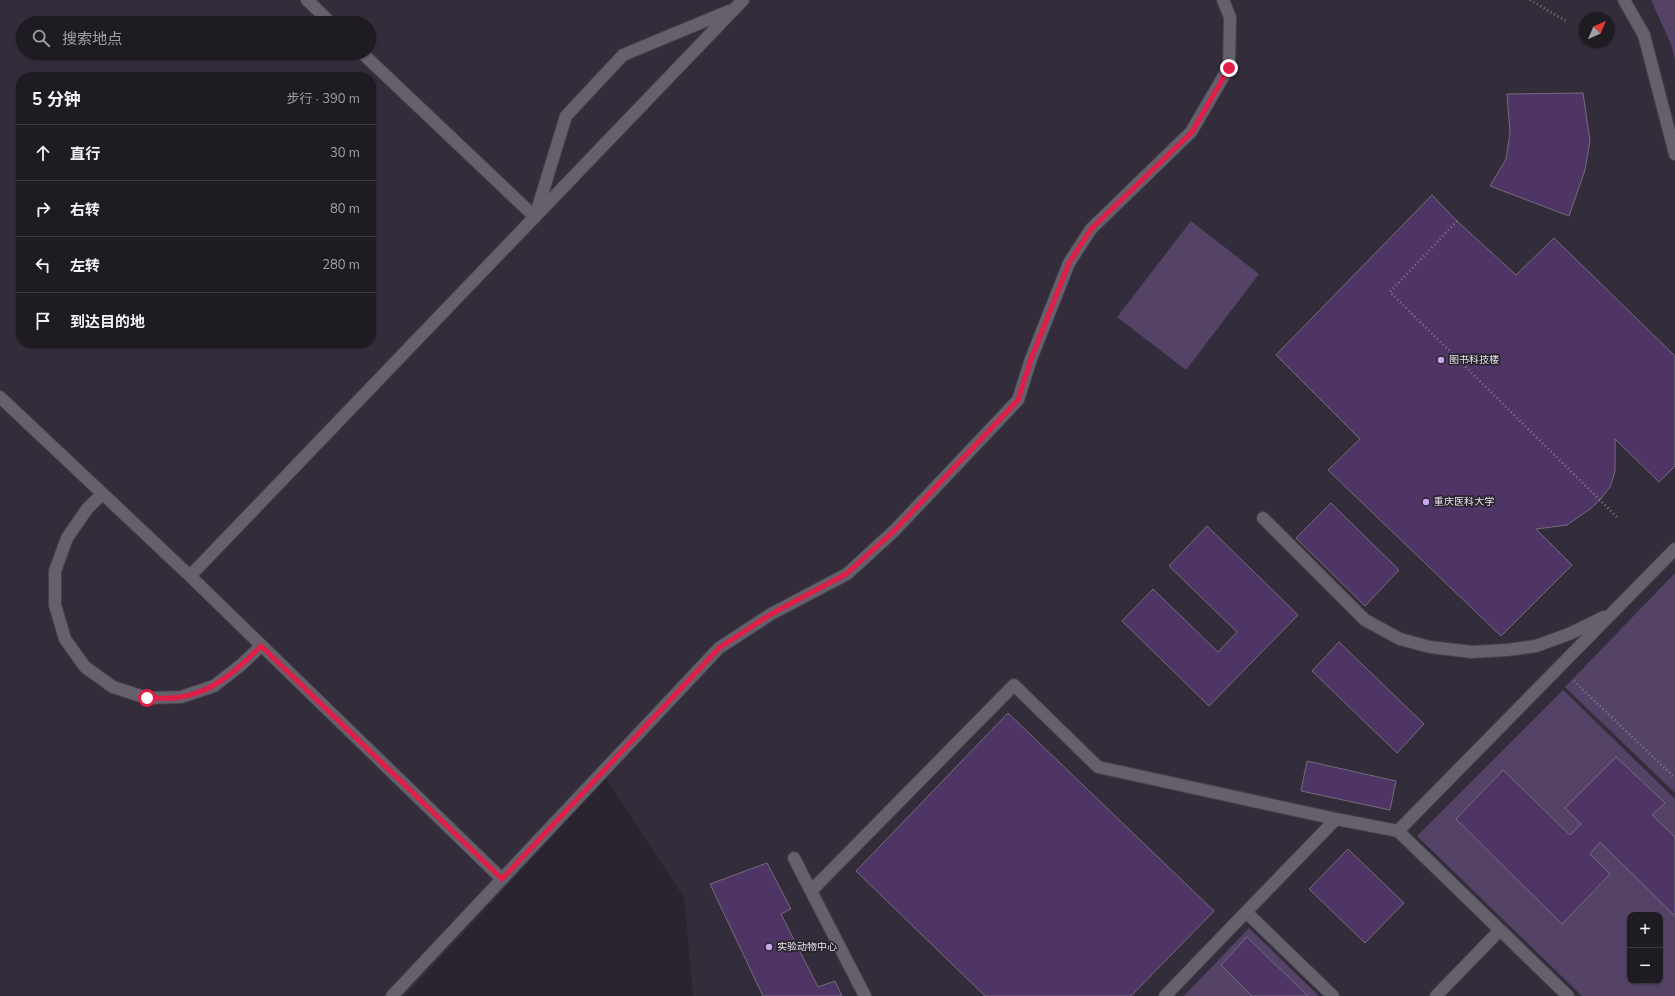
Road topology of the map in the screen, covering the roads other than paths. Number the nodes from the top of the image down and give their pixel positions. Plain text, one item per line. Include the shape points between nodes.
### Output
1 (307, 0) edge
2 (743, 0) edge
3 (1223, 0) edge
4 (1624, 0) edge
5 (734, 9) junction
6 (324, 16) edge
7 (369, 60) edge
8 (1675, 154) edge
9 (535, 217) junction
10 (0, 396) edge
11 (102, 494) junction
12 (1263, 518) dead end
13 (1675, 549) edge
14 (190, 576) junction
15 (1612, 614) junction
16 (261, 646) junction
17 (1336, 820) junction
18 (1398, 831) junction
19 (794, 858) dead end
20 (502, 879) junction
21 (811, 891) junction
22 (1246, 912) junction
23 (1500, 930) junction
24 (392, 996) edge
25 (865, 996) edge
26 (1165, 996) edge
27 (1333, 996) edge
28 (1436, 996) edge
29 (1568, 996) edge

1 - 6 lane
2 - 5 lane
3 - 20 lane via 1230,17 1229,68 1192,132 1091,229 1069,263 1031,359 1018,400 894,531 846,574 771,614 719,648
4 - 8 lane via 1644,35
5 - 9 lane
5 - 9 lane via 623,56 566,116
7 - 9 lane
9 - 14 lane
10 - 11 lane
11 - 14 lane
11 - 16 lane via 87,509 67,538 55,571 55,605 63,632 85,667 113,687 140,696 182,697 214,686 242,665
12 - 15 lane via 1365,620 1400,639 1430,648 1472,652 1536,646
13 - 15 lane
14 - 16 lane
15 - 18 lane
16 - 20 lane
17 - 18 lane
17 - 21 lane via 1098,767 1014,685
17 - 22 lane
18 - 23 lane
19 - 21 lane
20 - 24 lane
21 - 25 lane
22 - 26 lane
22 - 27 lane
23 - 28 lane
23 - 29 lane

